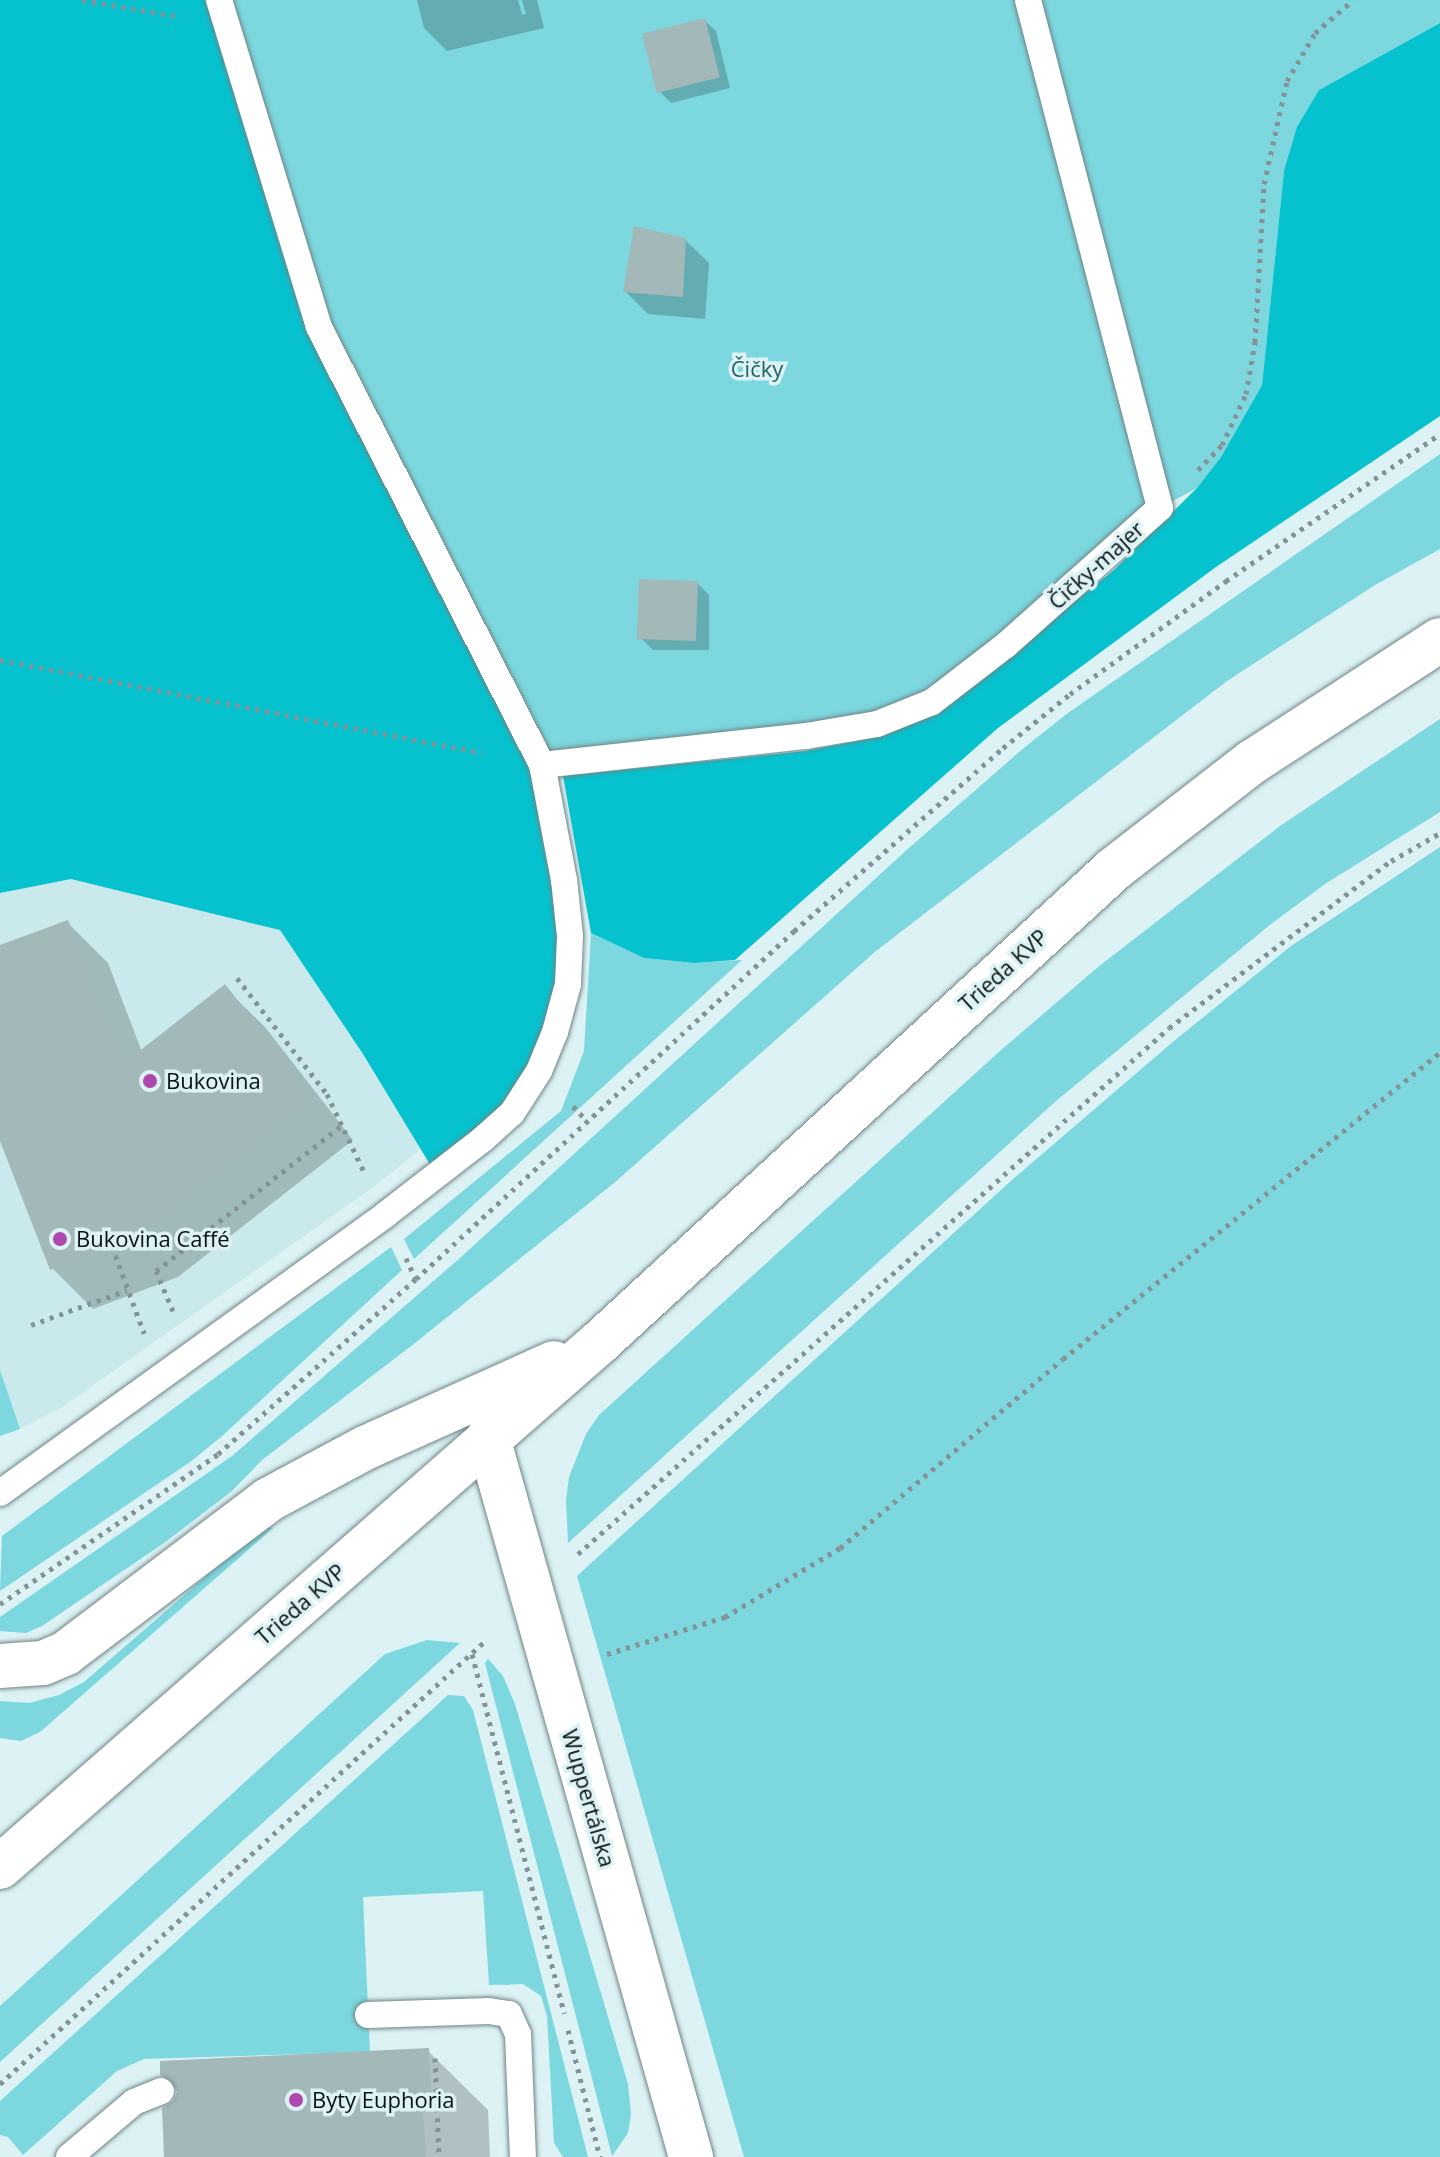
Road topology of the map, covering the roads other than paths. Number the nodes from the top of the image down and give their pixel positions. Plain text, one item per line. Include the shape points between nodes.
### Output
1 (1028, 0) edge
2 (222, 12) edge
3 (1440, 640) edge
4 (542, 765) junction
5 (600, 1342) junction
6 (488, 1438) junction
7 (0, 1493) edge
8 (0, 1666) edge
9 (4, 1854) edge
10 (368, 2015) dead end
11 (161, 2091) dead end
12 (69, 2157) edge
13 (523, 2157) edge
14 (691, 2157) edge

1 - 4 lane, Čičky-majer via 1160,508 1006,645 932,702 877,724 806,736
2 - 4 lane via 319,327
3 - 5 street, Trieda KVP via 1252,762 1114,869
4 - 7 lane via 564,880 568,984 539,1071 512,1113 385,1215
5 - 6 street, Trieda KVP
5 - 8 street, Trieda KVP via 365,1448 268,1500 66,1653 43,1663
6 - 9 street, Trieda KVP
6 - 14 street, Wuppertálska
10 - 13 lane via 501,2011 515,2022
11 - 12 lane via 134,2102

